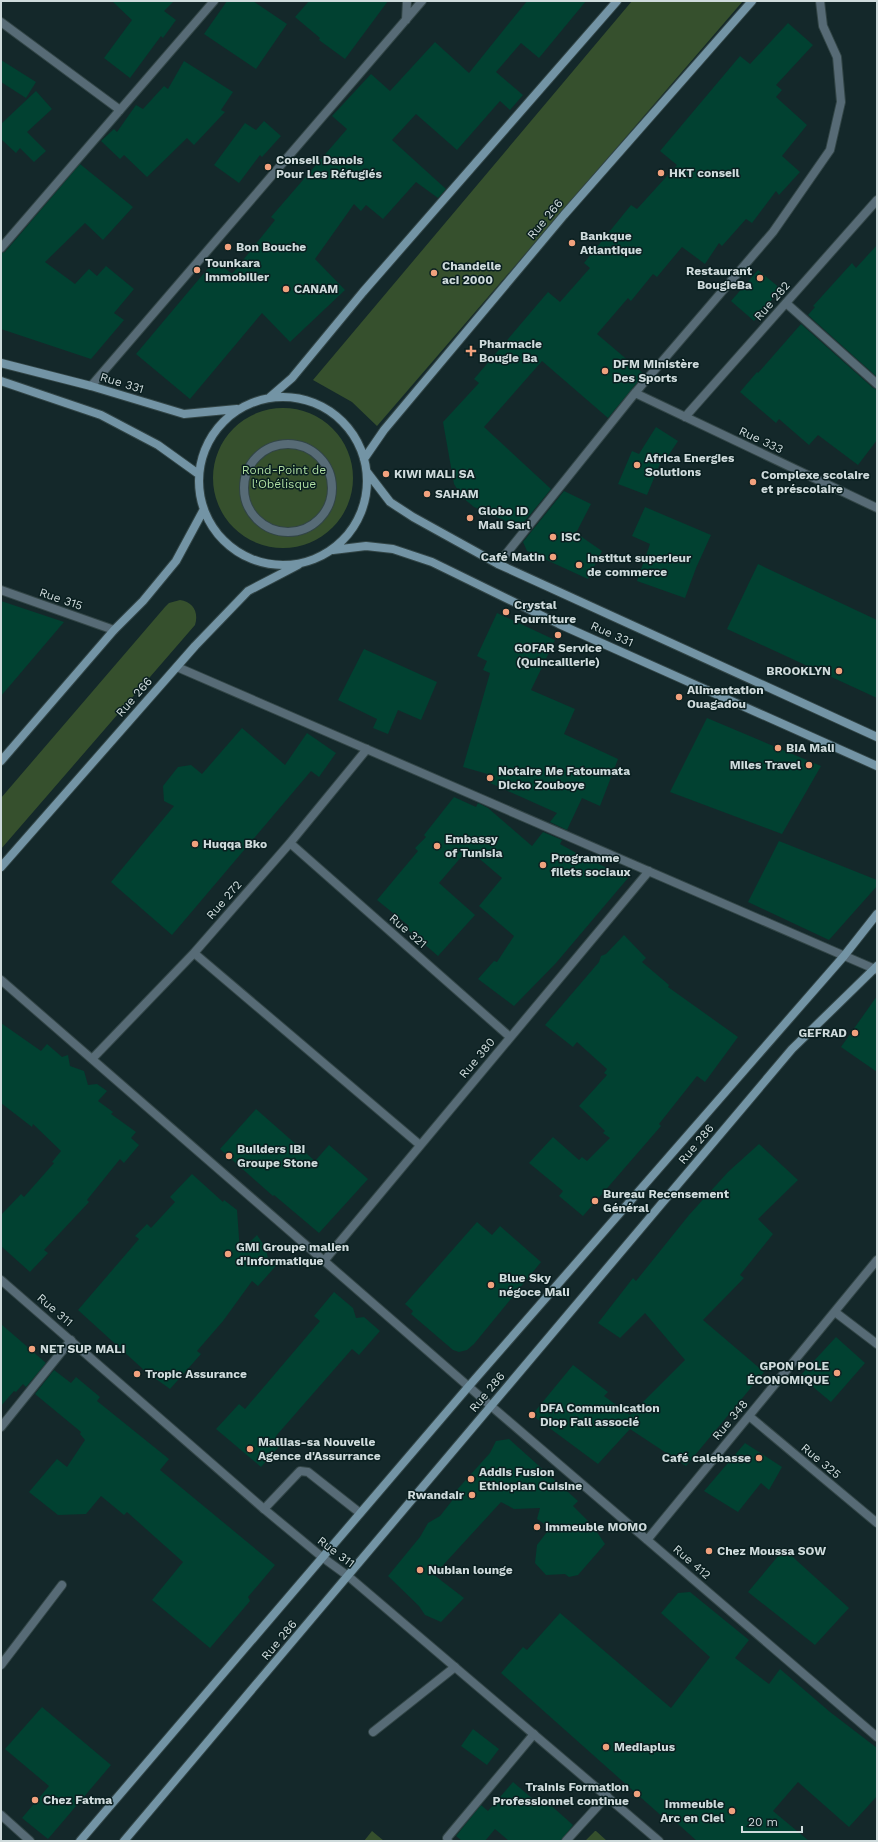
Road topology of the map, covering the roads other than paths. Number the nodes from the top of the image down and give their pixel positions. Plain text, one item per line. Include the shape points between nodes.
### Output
1 (214, 1) edge
2 (407, 1) edge
3 (422, 1) edge
4 (618, 1) edge
5 (752, 1) edge
6 (820, 1) edge
7 (406, 20) junction
8 (1, 22) edge
9 (120, 110) junction
10 (877, 200) edge
11 (1, 248) edge
12 (786, 303) junction
13 (1, 363) edge
14 (1, 380) edge
15 (877, 384) edge
16 (91, 386) junction
17 (635, 394) junction
18 (270, 397) junction
19 (237, 409) junction
20 (686, 418) junction
21 (364, 459) junction
22 (367, 472) junction
23 (198, 473) junction
24 (877, 508) edge
25 (203, 511) junction
26 (317, 522) joint
27 (333, 550) junction
28 (302, 563) junction
29 (498, 564) junction
30 (1, 590) edge
31 (114, 630) junction
32 (177, 667) junction
33 (877, 737) edge
34 (367, 749) junction
35 (1, 761) edge
36 (877, 766) edge
37 (290, 843) junction
38 (1, 867) edge
39 (649, 871) junction
40 (877, 914) edge
41 (194, 953) junction
42 (844, 956) junction
43 (876, 969) edge
44 (1, 980) edge
45 (510, 1037) junction
46 (92, 1059) junction
47 (420, 1145) junction
48 (877, 1260) edge
49 (324, 1261) junction
50 (1, 1280) edge
51 (835, 1312) junction
52 (71, 1340) junction
53 (877, 1344) edge
54 (468, 1386) junction
55 (491, 1406) junction
56 (749, 1416) junction
57 (1, 1427) edge
58 (264, 1509) junction
59 (360, 1513) junction
60 (877, 1523) edge
61 (647, 1540) junction
62 (322, 1557) junction
63 (348, 1576) junction
64 (62, 1585) dead end
65 (1, 1665) edge
66 (454, 1667) junction
67 (373, 1732) dead end
68 (534, 1734) junction
69 (877, 1737) edge
70 (606, 1796) junction
71 (1, 1815) edge
72 (30, 1841) edge
73 (80, 1841) edge
74 (124, 1841) edge
75 (448, 1841) edge
76 (566, 1841) edge
77 (659, 1841) edge

1 - 9 street
2 - 7 street
3 - 7 street
4 - 18 street via 363,292 292,378
5 - 21 street, Rue 266 via 564,215 384,430
6 - 17 street via 823,26 837,57 841,102 830,150 773,232
7 - 16 street
8 - 9 street
9 - 11 street
10 - 12 street, Rue 282
12 - 15 street
12 - 20 street, Rue 282
13 - 16 street, Rue 331
14 - 23 street via 101,415 158,445
16 - 19 street, Rue 331 via 184,414
17 - 20 street, Rue 333
17 - 29 street
18 - 19 street
18 - 21 street via 304,398 336,414 359,440
19 - 23 street via 210,436
20 - 24 street, Rue 333
21 - 22 street
22 - 27 street via 367,496 361,517 349,535
22 - 29 street, Rue 331 via 390,502
23 - 25 street
25 - 28 street via 219,537 243,556 272,565
25 - 31 street via 176,561 143,601
26 - 26 street via 306,529 292,532 277,531 263,525 252,514 246,500 244,485 248,470 257,458 269,449 284,444 298,445 311,450 322,459 329,471 332,498
27 - 28 street
27 - 36 street, Rue 331 via 366,546 393,549 432,562 559,624
28 - 32 street, Rue 266 via 248,591
29 - 33 street, Rue 331
30 - 31 street, Rue 315
31 - 35 street
32 - 34 street
32 - 38 street, Rue 266
34 - 37 street, Rue 272
34 - 39 street
37 - 41 street, Rue 272
37 - 45 street, Rue 321
39 - 42 street
39 - 45 street, Rue 380
40 - 42 street
41 - 46 street, Rue 272
41 - 47 street
42 - 43 street
42 - 54 street
43 - 55 street, Rue 286 via 792,1049
44 - 46 street, Rue 412
45 - 47 street, Rue 380
46 - 49 street, Rue 412
47 - 49 street, Rue 380
48 - 51 street, Rue 348
49 - 54 street, Rue 412
50 - 52 street, Rue 311
51 - 53 street
51 - 56 street, Rue 348
52 - 57 street
52 - 58 street, Rue 311
54 - 55 street, Rue 412
54 - 59 street
55 - 61 street, Rue 412
55 - 63 street, Rue 286
56 - 60 street, Rue 325
56 - 61 street, Rue 348
58 - 59 street via 300,1471 308,1472
58 - 62 street, Rue 311
59 - 62 street
61 - 69 street, Rue 412
62 - 63 street, Rue 311
62 - 73 street
63 - 66 street, Rue 311
63 - 74 street, Rue 286
64 - 65 street
66 - 67 street
66 - 68 street, Rue 311
68 - 70 street, Rue 311
68 - 75 street via 447,1838
70 - 76 street
70 - 77 street, Rue 311
71 - 72 street

